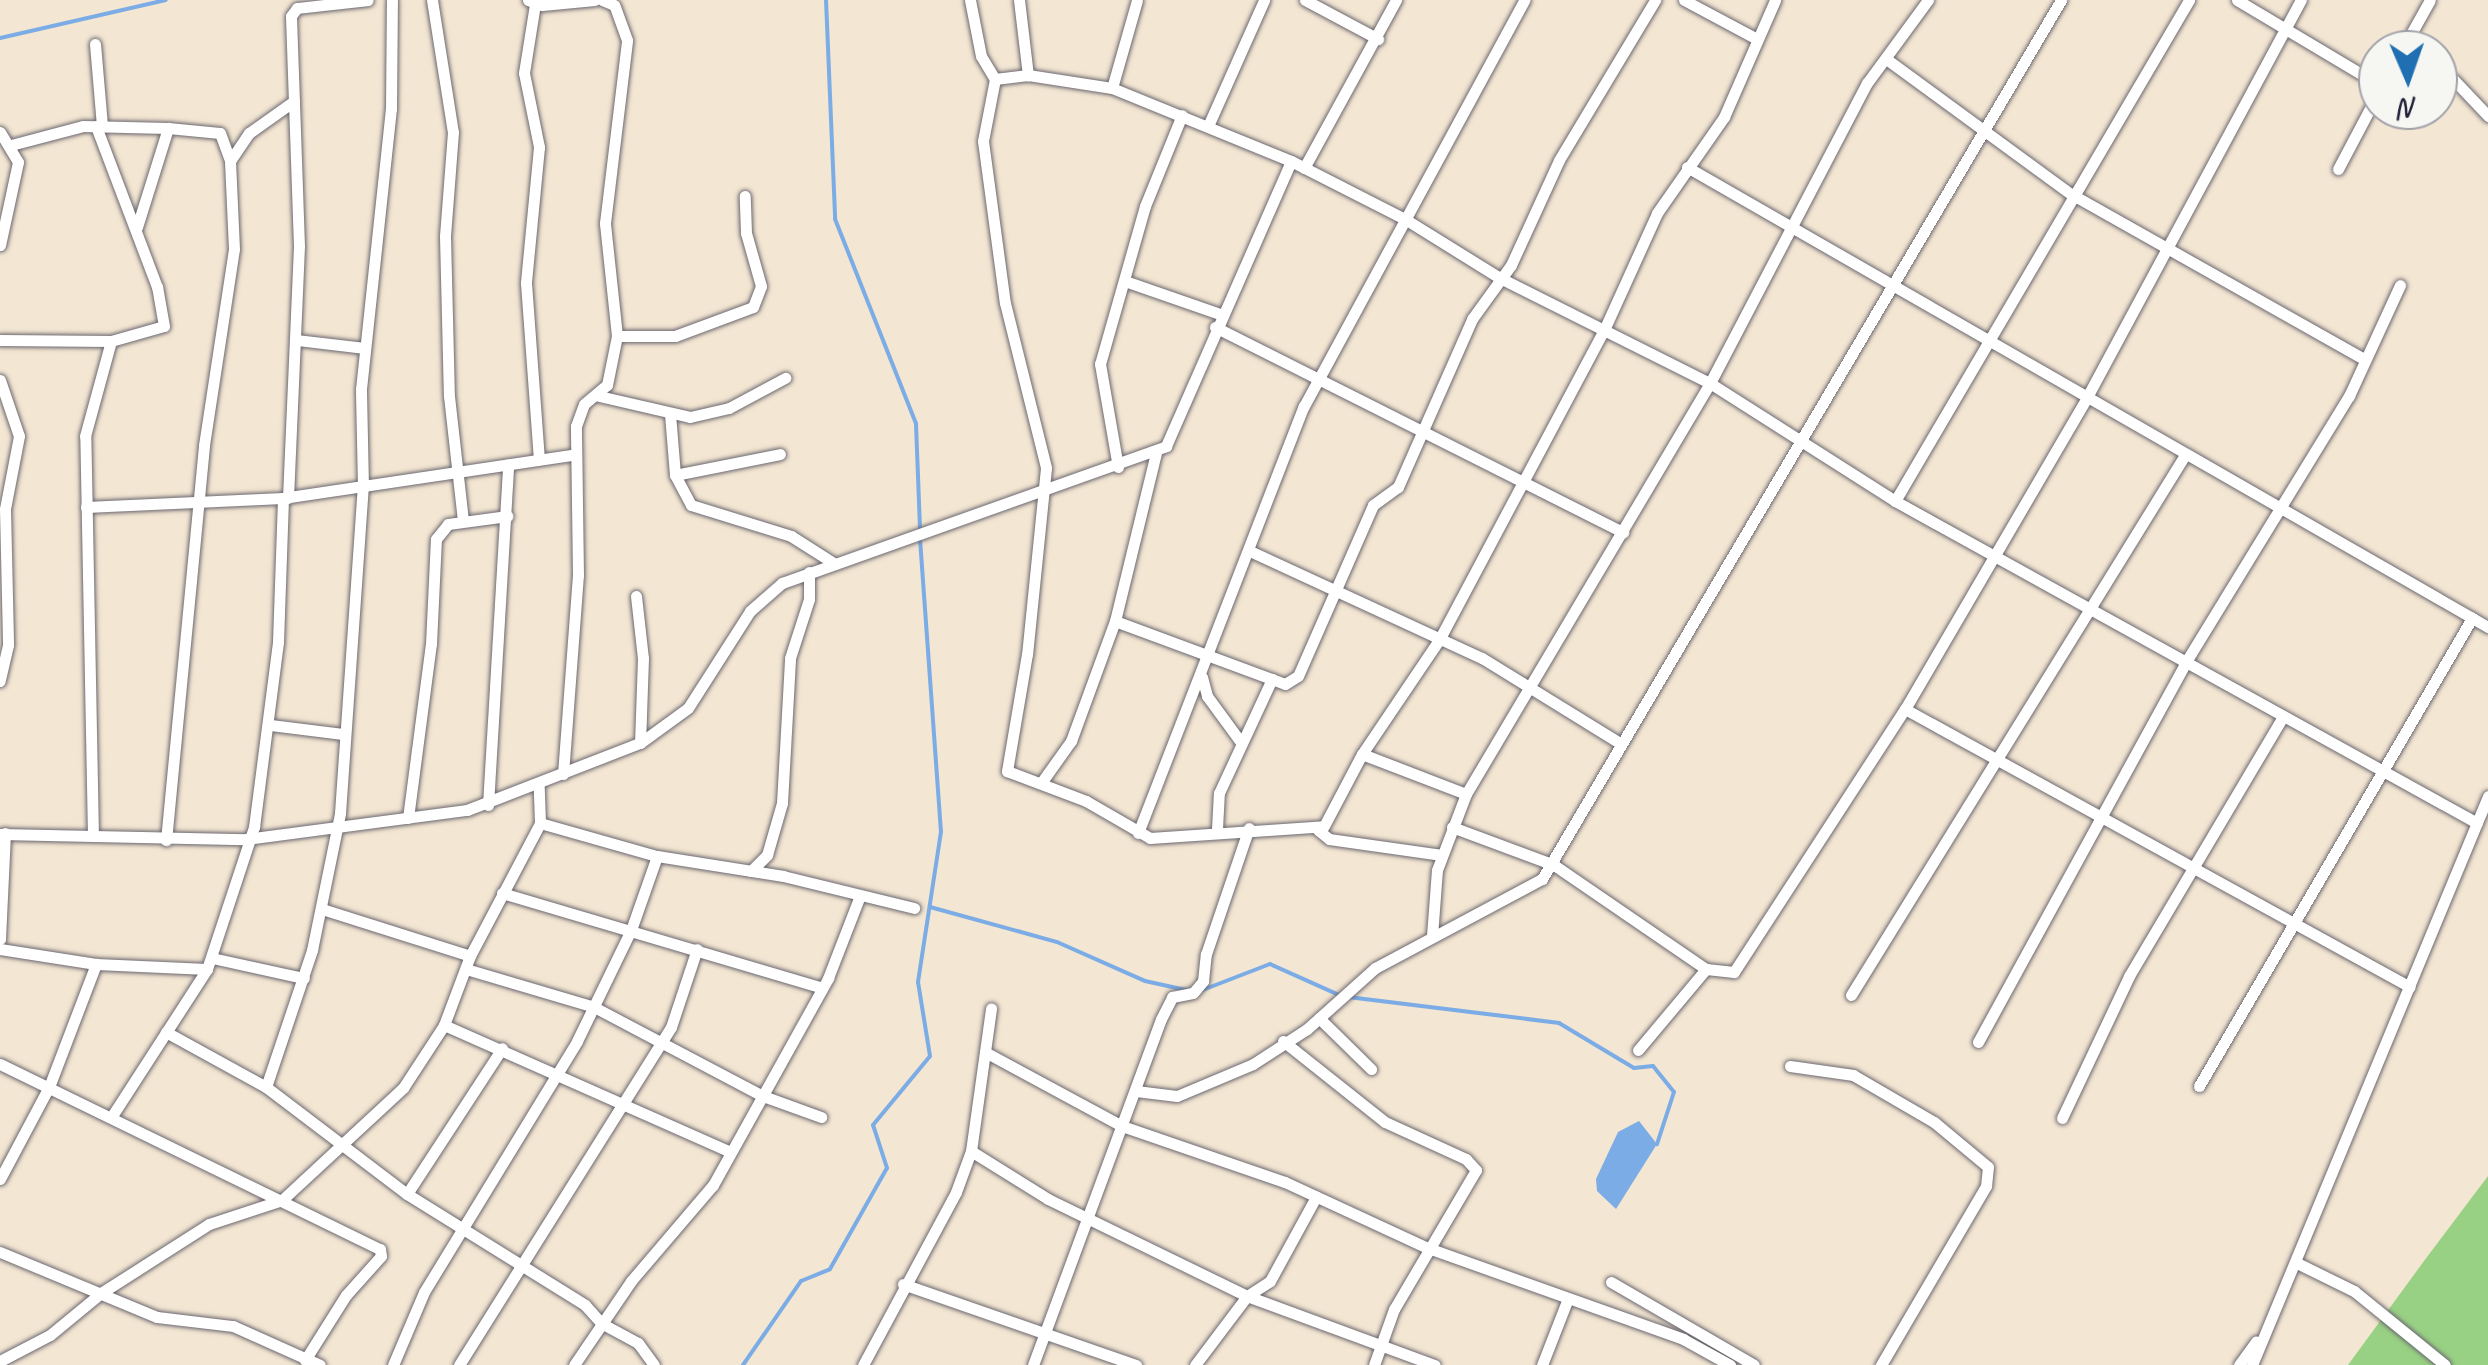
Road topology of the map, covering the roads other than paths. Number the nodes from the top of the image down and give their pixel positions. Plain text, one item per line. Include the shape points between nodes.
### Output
1 (368, 0) edge
2 (392, 0) edge
3 (432, 0) edge
4 (599, 0) edge
5 (970, 0) edge
6 (1019, 0) edge
7 (1137, 0) edge
8 (1264, 0) edge
9 (1305, 0) edge
10 (1396, 0) edge
11 (1524, 0) edge
12 (1655, 0) edge
13 (1684, 0) edge
14 (1775, 0) edge
15 (1928, 0) edge
16 (2061, 0) edge
17 (2189, 0) edge
18 (2237, 0) edge
19 (2301, 0) edge
20 (2430, 0) edge
21 (531, 2) edge
22 (2413, 30) edge
23 (2288, 32) junction
24 (1378, 39) junction
25 (1757, 39) junction
26 (95, 44) dead end
27 (1889, 61) junction
28 (2358, 72) edge
29 (1028, 75) junction
30 (996, 79) junction
31 (2458, 84) edge
32 (1112, 88) junction
33 (294, 101) junction
34 (1182, 115) junction
35 (2488, 116) edge
36 (99, 126) junction
37 (1208, 126) junction
38 (168, 128) junction
39 (2359, 130) edge
40 (0, 132) edge
41 (1981, 132) junction
42 (11, 145) junction
43 (230, 161) junction
44 (1292, 161) junction
45 (1687, 167) junction
46 (1304, 168) junction
47 (2338, 169) dead end
48 (2071, 194) junction
49 (745, 196) dead end
50 (1406, 219) junction
51 (136, 227) junction
52 (1790, 230) junction
53 (0, 246) edge
54 (2170, 247) junction
55 (1498, 277) junction
56 (1125, 282) junction
57 (2400, 285) dead end
58 (1889, 286) junction
59 (1220, 314) junction
60 (1215, 327) junction
61 (1604, 330) junction
62 (616, 336) junction
63 (0, 340) edge
64 (297, 340) junction
65 (111, 341) junction
66 (1991, 345) junction
67 (364, 348) junction
68 (2362, 358) junction
69 (1323, 376) junction
70 (785, 378) dead end
71 (0, 380) edge
72 (1710, 384) junction
73 (599, 396) junction
74 (2087, 397) junction
75 (670, 414) junction
76 (1422, 430) junction
77 (1797, 440) junction
78 (1156, 453) junction
79 (576, 454) junction
80 (780, 454) dead end
81 (2184, 455) junction
82 (539, 460) junction
83 (508, 465) junction
84 (1118, 466) junction
85 (455, 472) junction
86 (675, 475) junction
87 (1522, 484) junction
88 (363, 487) junction
89 (1044, 492) junction
90 (286, 498) junction
91 (1895, 501) junction
92 (201, 502) junction
93 (86, 506) junction
94 (2280, 510) junction
95 (507, 516) junction
96 (462, 520) junction
97 (1623, 532) junction
98 (1250, 551) junction
99 (1993, 554) junction
100 (835, 564) junction
101 (808, 572) junction
102 (1339, 590) junction
103 (636, 596) dead end
104 (2091, 611) junction
105 (2472, 618) junction
106 (1115, 621) junction
107 (2488, 627) edge
108 (1440, 640) junction
109 (1211, 653) junction
110 (2184, 665) junction
111 (1202, 676) junction
112 (1272, 679) junction
113 (0, 681) edge
114 (1531, 692) junction
115 (1905, 709) junction
116 (2282, 718) junction
117 (270, 726) junction
118 (343, 734) junction
119 (1240, 741) junction
120 (640, 742) junction
121 (1621, 744) junction
122 (1362, 754) junction
123 (2000, 761) junction
124 (2386, 772) junction
125 (563, 774) junction
126 (1041, 783) junction
127 (539, 785) junction
128 (1466, 794) junction
129 (2488, 796) edge
130 (488, 805) junction
131 (408, 818) junction
132 (2097, 818) junction
133 (540, 823) junction
134 (2477, 823) junction
135 (1452, 827) junction
136 (336, 828) junction
137 (1216, 828) junction
138 (1249, 828) junction
139 (1318, 830) junction
140 (2, 833) edge
141 (1138, 833) junction
142 (93, 836) junction
143 (246, 839) junction
144 (166, 840) junction
145 (1442, 855) junction
146 (656, 856) junction
147 (1554, 864) junction
148 (2195, 870) junction
149 (751, 871) junction
150 (502, 894) junction
151 (860, 898) junction
152 (322, 908) junction
153 (914, 908) dead end
154 (2288, 923) junction
155 (632, 930) junction
156 (1432, 936) junction
157 (0, 939) edge
158 (0, 949) edge
159 (697, 949) junction
160 (468, 962) junction
161 (209, 963) junction
162 (96, 964) junction
163 (1706, 969) junction
164 (304, 978) junction
165 (820, 987) junction
166 (2410, 987) junction
167 (1852, 995) dead end
168 (594, 1007) junction
169 (992, 1008) dead end
170 (1320, 1018) junction
171 (444, 1025) junction
172 (166, 1032) junction
173 (1284, 1040) junction
174 (1978, 1042) dead end
175 (659, 1043) junction
176 (502, 1048) junction
177 (1638, 1050) dead end
178 (984, 1052) junction
179 (0, 1064) edge
180 (1790, 1066) dead end
181 (1371, 1068) dead end
182 (559, 1071) junction
183 (2200, 1086) dead end
184 (49, 1087) junction
185 (266, 1087) junction
186 (1136, 1091) junction
187 (763, 1096) junction
188 (623, 1106) junction
189 (112, 1116) junction
190 (821, 1117) dead end
191 (2062, 1118) dead end
192 (1122, 1126) junction
193 (342, 1146) junction
194 (972, 1151) junction
195 (728, 1152) junction
196 (0, 1179) edge
197 (407, 1194) junction
198 (1316, 1197) junction
199 (282, 1200) junction
200 (1088, 1218) junction
201 (464, 1227) junction
202 (1428, 1248) junction
203 (0, 1252) edge
204 (2296, 1263) junction
205 (518, 1265) junction
206 (1611, 1282) dead end
207 (903, 1284) junction
208 (101, 1292) junction
209 (1247, 1296) junction
210 (1567, 1301) junction
211 (601, 1324) junction
212 (2268, 1327) junction
213 (1046, 1333) junction
214 (1380, 1343) junction
215 (305, 1360) junction
216 (0, 1361) edge
217 (320, 1365) edge
218 (393, 1365) edge
219 (460, 1365) edge
220 (574, 1365) edge
221 (654, 1365) edge
222 (863, 1365) edge
223 (1033, 1365) edge
224 (1136, 1365) edge
225 (1195, 1365) edge
226 (1374, 1365) edge
227 (1435, 1365) edge
228 (1542, 1365) edge
229 (1730, 1365) edge
230 (1754, 1365) edge
231 (1881, 1365) edge
232 (2239, 1365) edge
233 (2252, 1365) edge
234 (2445, 1365) edge

1 - 33 street via 293,10
2 - 67 street via 391,109
3 - 85 street via 454,132 445,236
4 - 21 street
4 - 62 street via 614,6 627,40 604,223
5 - 30 street via 982,56
6 - 29 street
7 - 32 street
8 - 37 street
9 - 24 street
10 - 24 street
11 - 50 street
12 - 55 street
13 - 25 street
14 - 25 street
15 - 27 street
16 - 41 street
17 - 48 street
18 - 23 street
19 - 23 street
20 - 22 street
21 - 82 street via 524,73 538,120 526,283
23 - 28 street
23 - 54 street
24 - 46 street
25 - 45 street via 1724,117
26 - 36 street
27 - 41 street
27 - 52 street via 1867,83
29 - 30 street
29 - 32 street
30 - 89 street via 984,119 986,172 1005,302 1046,468
31 - 35 street
32 - 34 street
33 - 43 street via 248,134
33 - 64 street
34 - 37 street
34 - 56 street via 1144,206
36 - 38 street
36 - 42 street via 67,127
36 - 51 street
37 - 44 street
38 - 43 street via 220,133
38 - 51 street
39 - 47 street
40 - 42 street
41 - 48 street
41 - 58 street
42 - 53 street via 18,162
43 - 92 street via 234,249
44 - 46 street
44 - 59 street
45 - 52 street
45 - 61 street via 1657,213
46 - 50 street
48 - 54 street
48 - 66 street
49 - 62 street via 761,286 753,307 675,336
50 - 55 street
50 - 69 street
51 - 65 street via 164,326
52 - 58 street
52 - 72 street
54 - 68 street
54 - 74 street
55 - 61 street
55 - 76 street
56 - 59 street
56 - 84 street via 1100,364
57 - 68 street
58 - 66 street
58 - 77 street
59 - 60 street
60 - 69 street
60 - 78 street via 1187,412
61 - 72 street
61 - 87 street
62 - 73 street
63 - 65 street
64 - 67 street
64 - 90 street
65 - 93 street via 87,419
66 - 74 street
66 - 91 street
67 - 88 street
68 - 94 street via 2349,396
69 - 76 street
69 - 98 street via 1304,406
70 - 75 street via 710,414
71 - 113 street via 19,436 6,509 8,645
72 - 77 street
72 - 97 street
73 - 75 street
73 - 79 street via 578,414
74 - 81 street
74 - 99 street
75 - 86 street
76 - 87 street
76 - 102 street via 1398,488 1373,504
77 - 91 street
77 - 121 street
78 - 84 street
78 - 106 street
79 - 82 street
79 - 125 street via 578,575
80 - 86 street
81 - 94 street
81 - 104 street
82 - 83 street
83 - 85 street
83 - 95 street
84 - 89 street
85 - 88 street
85 - 96 street
86 - 100 street via 690,505 791,536
87 - 97 street
87 - 108 street
88 - 90 street
88 - 118 street
89 - 100 street
89 - 126 street via 1027,654 1006,771
90 - 92 street
90 - 117 street
91 - 99 street
92 - 93 street
92 - 144 street
93 - 142 street
94 - 105 street
94 - 110 street
95 - 96 street
95 - 130 street via 489,708
96 - 131 street via 441,529 436,539 431,644
97 - 114 street via 1582,593
98 - 102 street
98 - 109 street
99 - 104 street
99 - 115 street
100 - 101 street
101 - 120 street via 765,595 688,708
101 - 149 street via 809,599 790,658 782,804 767,854
102 - 108 street
102 - 112 street via 1298,676 1286,684
103 - 120 street via 643,658
104 - 110 street
104 - 123 street
105 - 107 street
105 - 124 street
106 - 109 street
106 - 126 street via 1071,741
108 - 114 street via 1482,658
108 - 122 street
109 - 111 street
109 - 112 street
110 - 116 street
110 - 132 street
111 - 119 street via 1207,696
111 - 141 street
112 - 119 street
114 - 121 street
114 - 128 street
115 - 123 street
115 - 163 street via 1734,972
116 - 124 street
116 - 148 street
117 - 118 street
117 - 143 street via 254,827
118 - 136 street
119 - 137 street via 1219,793
120 - 125 street
121 - 147 street
122 - 128 street
122 - 139 street
123 - 132 street
123 - 167 street
124 - 134 street
124 - 154 street
125 - 127 street
126 - 141 street
127 - 130 street
127 - 133 street
128 - 135 street
129 - 134 street
130 - 131 street
131 - 136 street
132 - 148 street
132 - 174 street
133 - 146 street
133 - 150 street
134 - 166 street
135 - 145 street
135 - 147 street
136 - 143 street
136 - 152 street
137 - 138 street
137 - 141 street via 1150,838
138 - 139 street
138 - 186 street via 1203,981 1193,994 1172,996
139 - 145 street via 1329,839
140 - 142 street
140 - 157 street
142 - 144 street
143 - 144 street
143 - 161 street
145 - 156 street
146 - 149 street
146 - 155 street
147 - 156 street via 1533,887
147 - 163 street
148 - 154 street
148 - 191 street via 2129,976
149 - 151 street
150 - 155 street
150 - 160 street
151 - 153 street
151 - 165 street
152 - 160 street
152 - 164 street
154 - 166 street
154 - 183 street
155 - 159 street
155 - 168 street
156 - 170 street via 1375,968
158 - 162 street
159 - 165 street
159 - 175 street via 678,1014
160 - 168 street
160 - 171 street
161 - 162 street
161 - 164 street
161 - 172 street
162 - 184 street
163 - 177 street
164 - 185 street
165 - 187 street
166 - 204 street
168 - 175 street
168 - 182 street
169 - 178 street
170 - 173 street
170 - 181 street
171 - 176 street
171 - 193 street via 403,1088
172 - 185 street
172 - 189 street
173 - 186 street via 1253,1064 1187,1093
173 - 202 street via 1385,1122 1472,1162 1471,1182
175 - 187 street
175 - 188 street
176 - 182 street
176 - 197 street
178 - 192 street
178 - 194 street
179 - 184 street
180 - 231 street via 1853,1075 1934,1122 1988,1167 1986,1186
182 - 188 street
182 - 201 street
184 - 189 street
184 - 196 street
185 - 193 street
186 - 192 street
187 - 190 street
187 - 195 street
188 - 195 street
188 - 205 street
189 - 199 street
192 - 198 street
192 - 200 street
193 - 197 street
193 - 199 street
194 - 200 street
194 - 207 street
195 - 211 street via 704,1197
197 - 201 street
198 - 202 street
198 - 209 street via 1270,1281
199 - 208 street via 210,1224
199 - 215 street via 382,1252
200 - 209 street
200 - 213 street
201 - 205 street
201 - 218 street via 416,1306
202 - 210 street
202 - 214 street
203 - 208 street
204 - 212 street
204 - 234 street via 2354,1290
205 - 211 street via 585,1304
205 - 219 street
206 - 230 street
207 - 213 street
207 - 222 street
208 - 215 street via 181,1324 233,1326
208 - 216 street via 68,1324
209 - 214 street
209 - 225 street
210 - 228 street
210 - 229 street via 1682,1339
211 - 220 street
211 - 221 street via 638,1343
212 - 232 street
212 - 233 street
213 - 223 street
213 - 224 street
214 - 226 street
214 - 227 street
215 - 217 street

